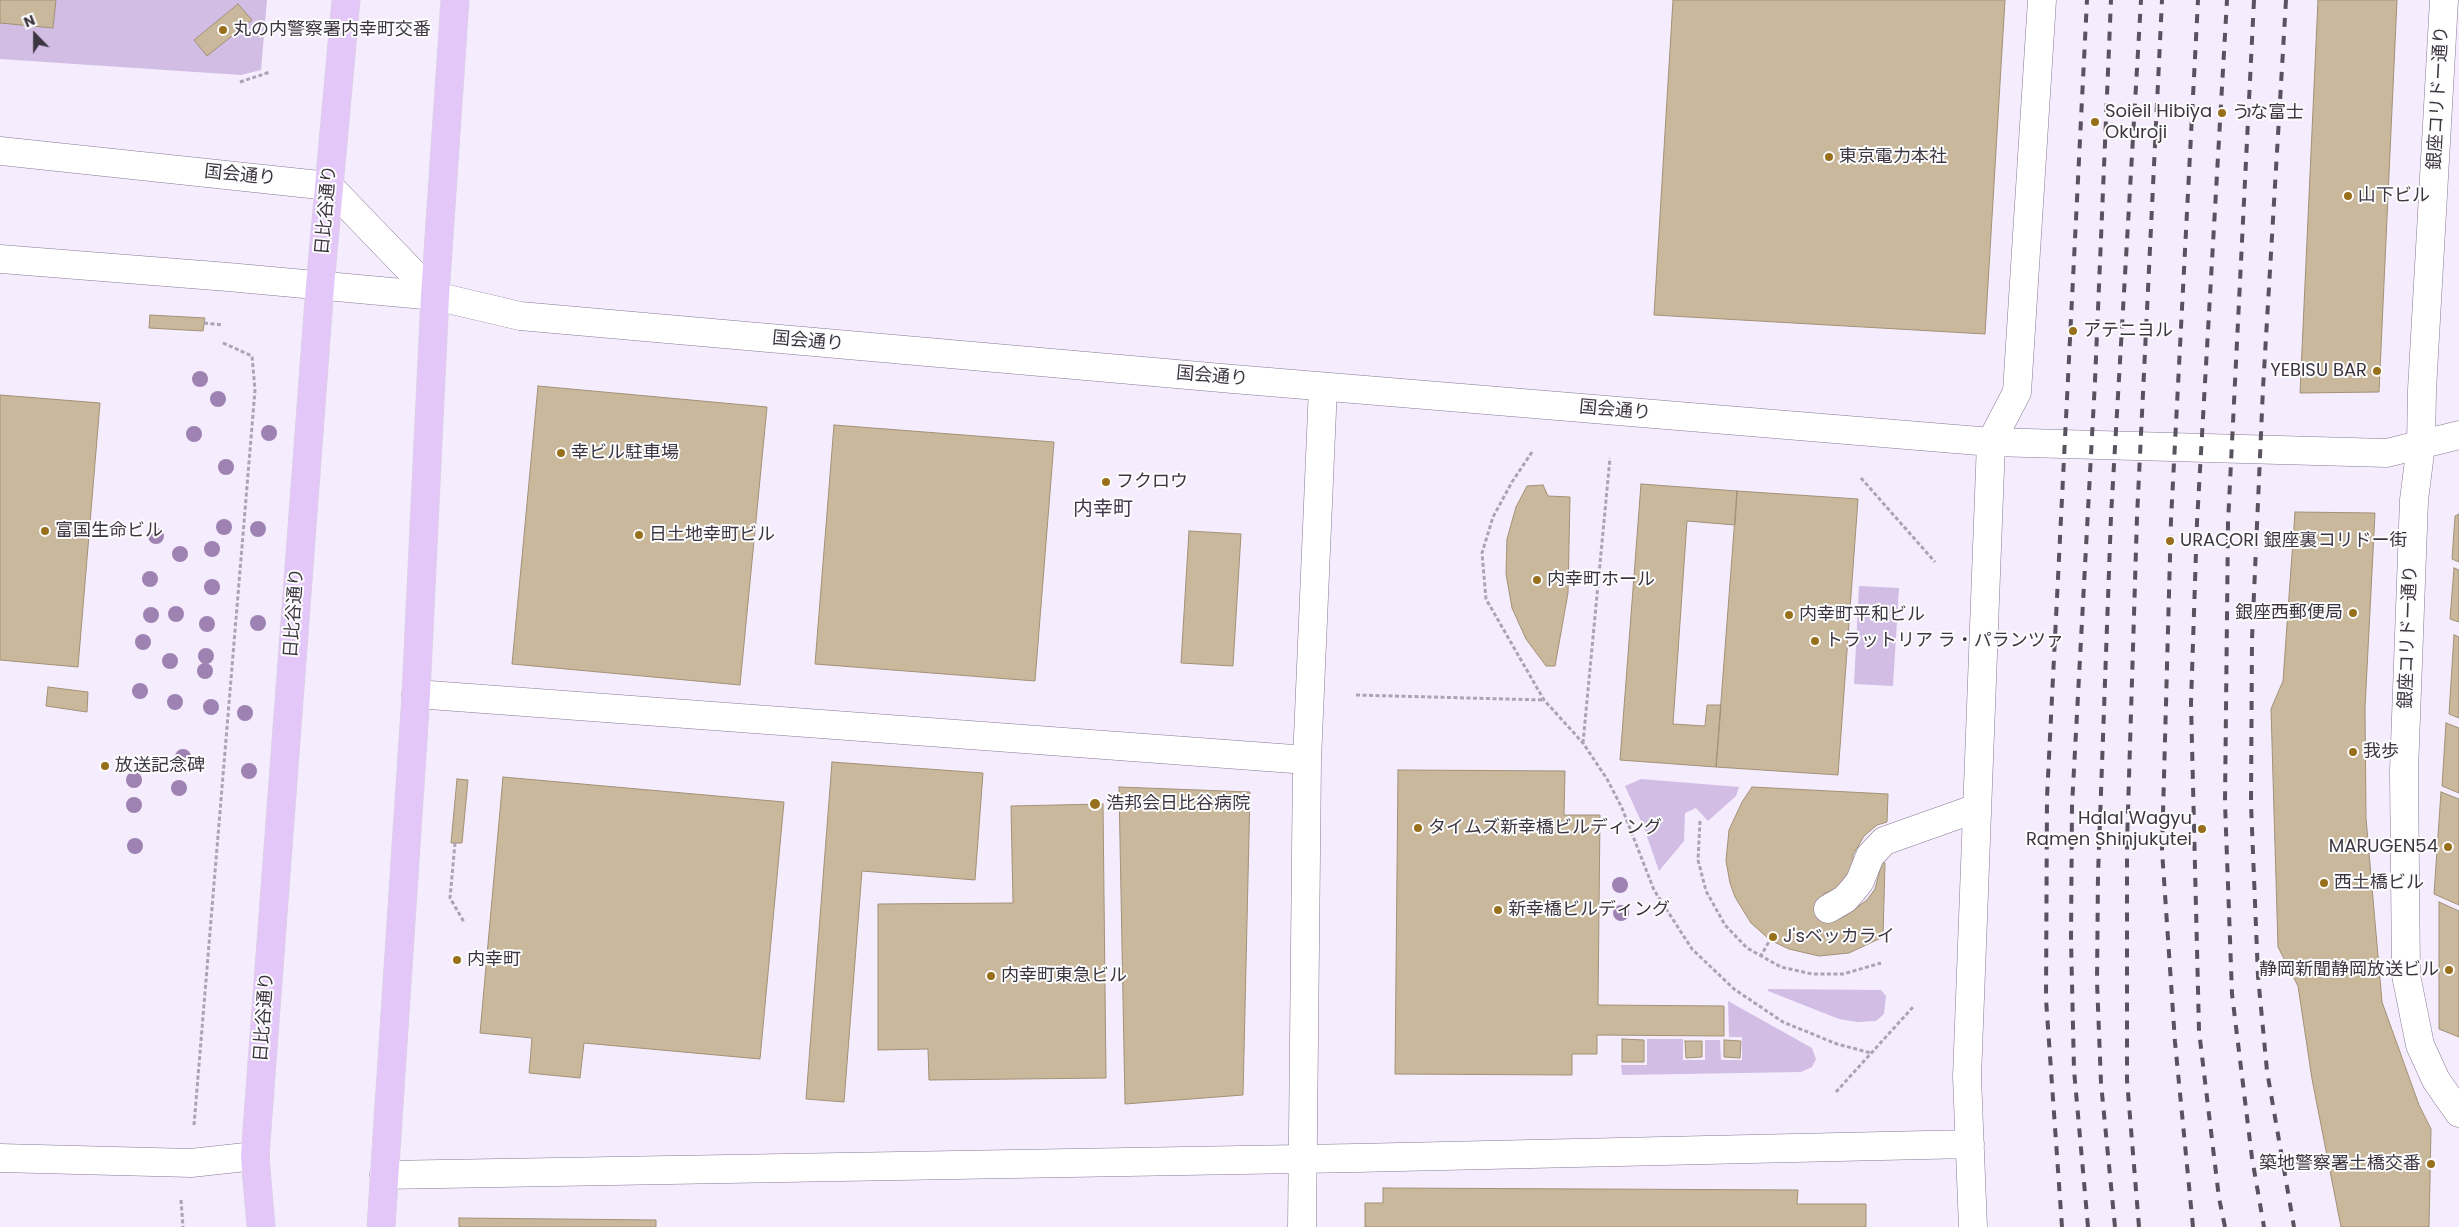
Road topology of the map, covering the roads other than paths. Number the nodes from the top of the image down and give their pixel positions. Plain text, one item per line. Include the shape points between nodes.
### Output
1 (346, 0) edge
2 (455, 0) edge
3 (2042, 0) edge
4 (2444, 0) edge
5 (0, 151) edge
6 (329, 186) junction
7 (0, 259) edge
8 (320, 286) junction
9 (435, 296) junction
10 (1323, 387) junction
11 (2459, 435) edge
12 (1991, 442) junction
13 (2421, 445) junction
14 (416, 694) junction
15 (1307, 760) junction
16 (1977, 808) junction
17 (1828, 909) dead end
18 (2459, 1113) edge
19 (1970, 1144) junction
20 (255, 1156) junction
21 (0, 1158) edge
22 (1302, 1159) junction
23 (384, 1175) junction
24 (261, 1227) edge
25 (381, 1227) edge
26 (1302, 1227) edge
27 (1973, 1227) edge

1 - 6 main road, 日比谷通り
2 - 9 main road
3 - 12 street via 2017,392
4 - 13 street, 銀座コリドー通り
5 - 6 street, 国会通り
6 - 8 main road, 日比谷通り
6 - 9 street
7 - 8 street, 国会通り
8 - 9 street, 国会通り
8 - 20 main road, 日比谷通り
9 - 10 street, 国会通り via 520,316
9 - 14 main road
10 - 12 street, 国会通り
10 - 15 street
11 - 13 street, 国会通り
12 - 13 street, 国会通り via 2387,453
12 - 16 street
13 - 18 street, 銀座コリドー通り via 2414,500 2404,771 2406,975 2420,1045 2436,1080
14 - 15 street
14 - 23 main road
15 - 22 street
16 - 17 street via 1878,845 1853,890
16 - 19 street via 1967,1077
19 - 22 street
19 - 27 street
20 - 21 street via 191,1163
20 - 24 main road, 日比谷通り
22 - 23 street
22 - 26 street
23 - 25 main road

